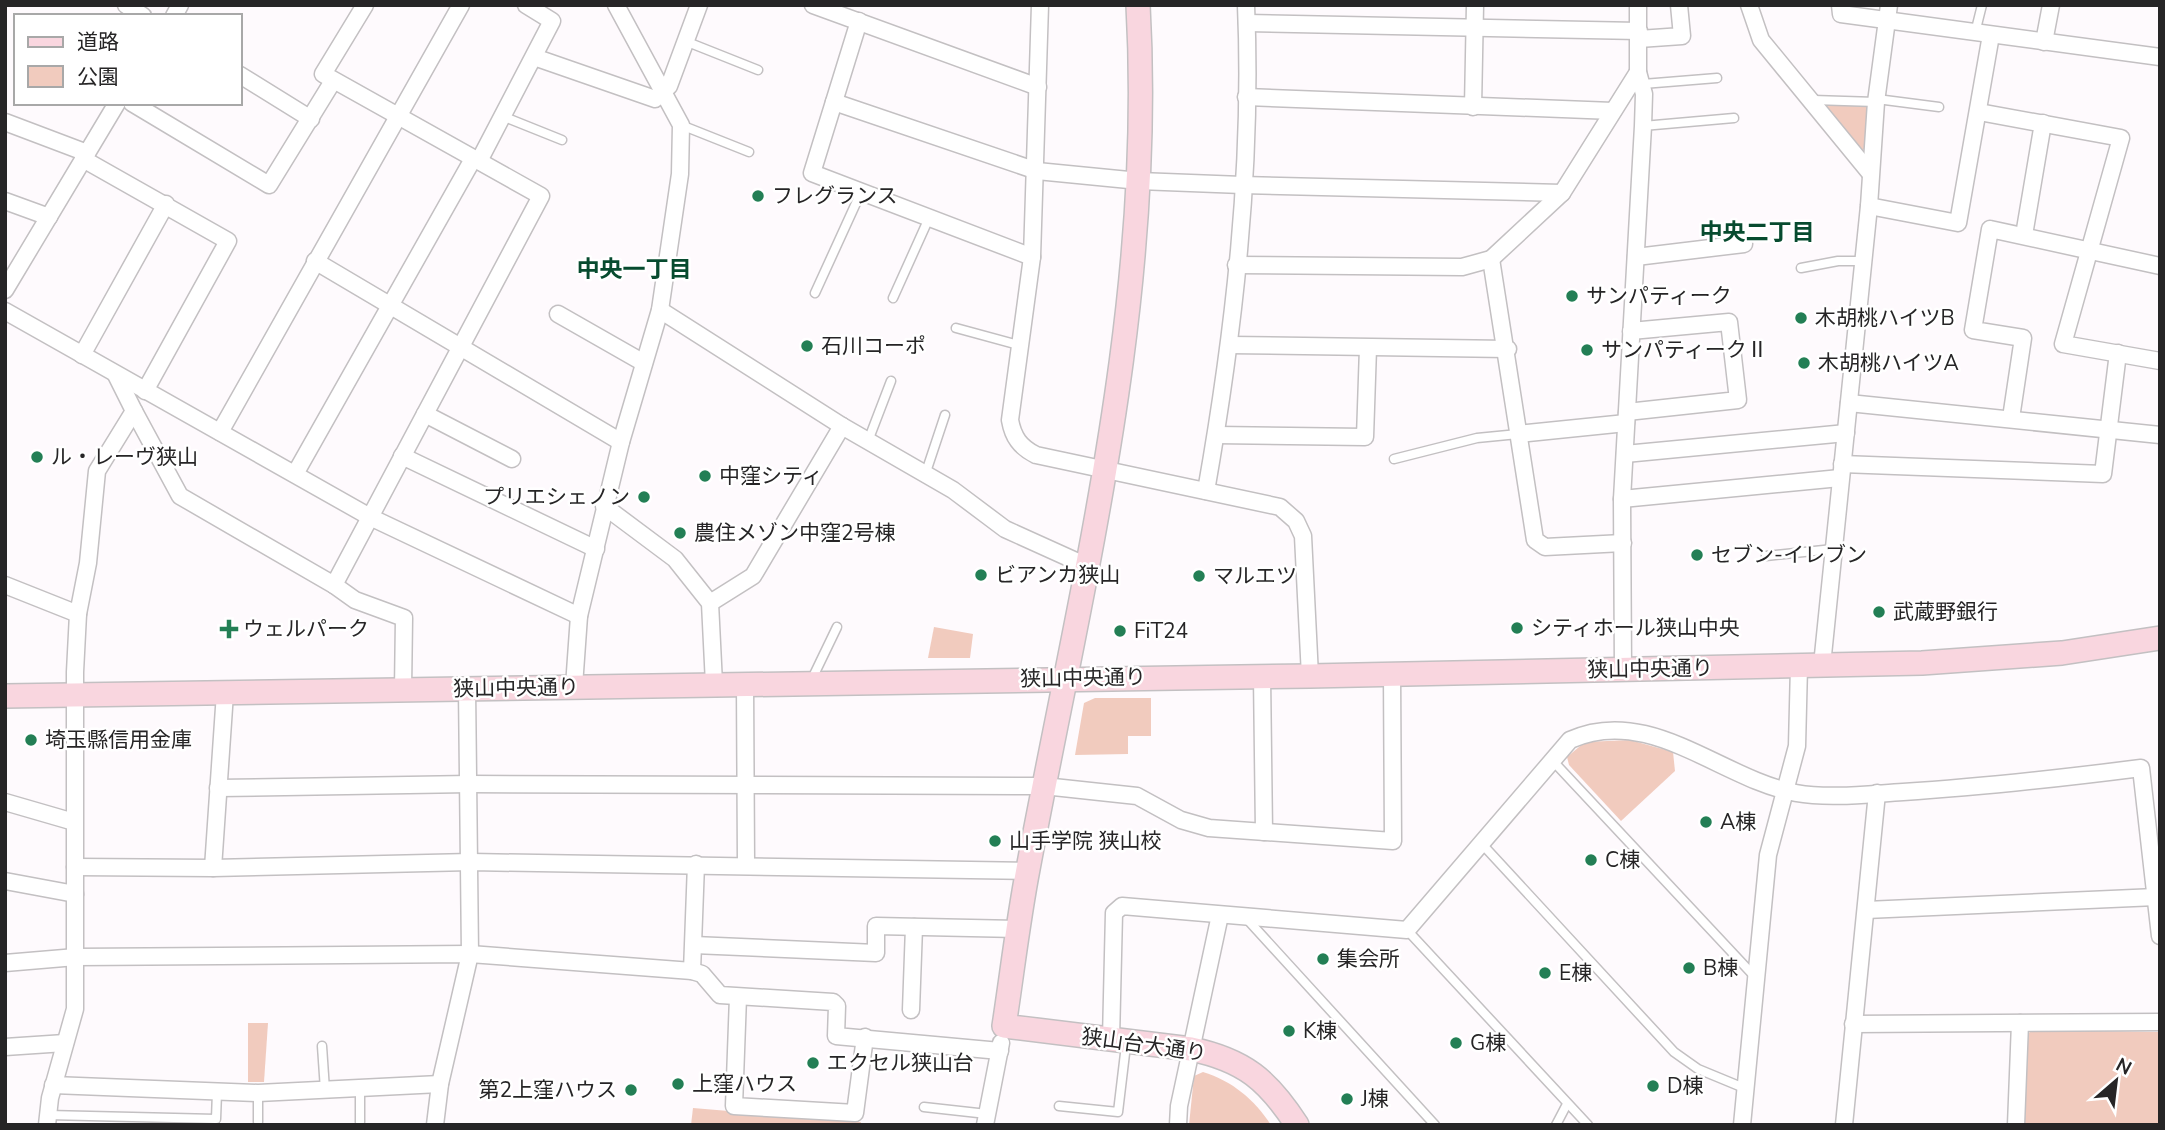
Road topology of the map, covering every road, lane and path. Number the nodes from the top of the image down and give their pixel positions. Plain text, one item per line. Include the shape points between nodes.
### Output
1 (365, 5) edge
2 (461, 5) edge
3 (526, 5) edge
4 (616, 5) edge
5 (699, 5) edge
6 (813, 5) edge
7 (1040, 5) edge
8 (1138, 5) edge
9 (1246, 5) edge
10 (1475, 5) edge
11 (1638, 5) edge
12 (1679, 5) edge
13 (1749, 5) edge
14 (1840, 5) edge
15 (1982, 5) edge
16 (2051, 5) edge
17 (1888, 13) edge
18 (859, 21) junction
19 (1247, 23) junction
20 (1475, 29) junction
21 (1983, 34) junction
22 (1639, 35) junction
23 (685, 41) junction
24 (2044, 42) junction
25 (534, 57) junction
26 (2160, 57) edge
27 (758, 70) dead end
28 (242, 76) edge
29 (1640, 78) junction
30 (1717, 78) dead end
31 (333, 81) junction
32 (1038, 87) junction
33 (665, 92) junction
34 (1246, 97) junction
35 (1813, 100) junction
36 (1877, 100) junction
37 (834, 102) junction
38 (116, 105) edge
39 (135, 105) edge
40 (1473, 107) junction
41 (1939, 107) dead end
42 (1613, 111) junction
43 (1979, 112) junction
44 (397, 116) junction
45 (502, 116) junction
46 (1734, 118) dead end
47 (311, 119) junction
48 (5, 122) edge
49 (2043, 123) junction
50 (681, 125) junction
51 (1643, 126) junction
52 (562, 141) dead end
53 (749, 152) dead end
54 (85, 156) junction
55 (476, 160) junction
56 (1037, 171) junction
57 (1870, 173) junction
58 (1139, 181) junction
59 (1242, 185) junction
60 (862, 190) junction
61 (1562, 193) junction
62 (5, 201) edge
63 (166, 204) junction
64 (1869, 206) junction
65 (49, 217) junction
66 (929, 218) junction
67 (1958, 223) junction
68 (1990, 229) junction
69 (2024, 235) junction
70 (1744, 244) dead end
71 (2087, 251) junction
72 (1032, 257) junction
73 (1636, 257) junction
74 (1491, 259) junction
75 (315, 261) junction
76 (1864, 261) junction
77 (1236, 265) junction
78 (2160, 266) edge
79 (1801, 268) dead end
80 (7, 284) edge
81 (815, 293) dead end
82 (893, 298) dead end
83 (390, 304) junction
84 (660, 310) junction
85 (5, 312) edge
86 (558, 314) dead end
87 (956, 328) dead end
88 (1631, 331) junction
89 (460, 345) junction
90 (1229, 345) junction
91 (1022, 346) junction
92 (1368, 348) junction
93 (1507, 349) junction
94 (2118, 353) junction
95 (82, 355) junction
96 (2160, 361) edge
97 (644, 363) junction
98 (116, 375) junction
99 (891, 381) dead end
100 (145, 391) junction
101 (1849, 403) junction
102 (134, 411) junction
103 (425, 414) junction
104 (945, 415) dead end
105 (1626, 418) junction
106 (2011, 418) junction
107 (842, 426) junction
108 (2108, 430) junction
109 (220, 432) junction
110 (1846, 433) junction
111 (1518, 434) junction
112 (1216, 435) junction
113 (2160, 435) edge
114 (868, 441) junction
115 (621, 442) junction
116 (1625, 454) junction
117 (402, 456) junction
118 (512, 459) dead end
119 (1394, 459) dead end
120 (1107, 470) junction
121 (1841, 471) junction
122 (295, 474) junction
123 (925, 475) junction
124 (1206, 491) junction
125 (1622, 499) junction
126 (604, 506) junction
127 (370, 517) junction
128 (1623, 543) junction
129 (596, 549) junction
130 (1833, 549) junction
131 (1766, 556) dead end
132 (1089, 567) junction
133 (5, 585) edge
134 (334, 585) junction
135 (710, 603) junction
136 (78, 614) junction
137 (579, 616) junction
138 (837, 627) dead end
139 (2160, 638) edge
140 (1822, 665) junction
141 (1799, 666) junction
142 (1623, 669) junction
143 (1392, 673) junction
144 (1310, 676) junction
145 (1262, 677) junction
146 (1066, 678) junction
147 (810, 682) junction
148 (745, 683) junction
149 (714, 684) junction
150 (574, 687) junction
151 (467, 688) junction
152 (403, 690) junction
153 (225, 693) junction
154 (77, 695) junction
155 (5, 696) edge
156 (1552, 760) junction
157 (470, 785) junction
158 (747, 785) junction
159 (1044, 786) junction
160 (218, 788) junction
161 (1786, 790) junction
162 (1877, 793) junction
163 (5, 802) edge
164 (74, 822) junction
165 (1264, 832) junction
166 (1482, 844) junction
167 (471, 862) junction
168 (696, 864) junction
169 (746, 864) junction
170 (75, 867) junction
171 (213, 868) junction
172 (1027, 871) junction
173 (5, 881) edge
174 (75, 894) junction
175 (2156, 897) junction
176 (1866, 909) junction
177 (1220, 915) junction
178 (1246, 918) junction
179 (914, 927) junction
180 (1018, 929) junction
181 (1407, 930) junction
182 (2160, 936) edge
183 (694, 945) junction
184 (470, 954) junction
185 (76, 957) junction
186 (5, 963) edge
187 (691, 971) junction
188 (1757, 979) junction
189 (738, 997) junction
190 (911, 1010) dead end
191 (2160, 1022) edge
192 (2020, 1023) junction
193 (1853, 1024) junction
194 (1004, 1026) junction
195 (865, 1038) junction
196 (1119, 1040) junction
197 (65, 1043) junction
198 (322, 1046) dead end
199 (5, 1047) edge
200 (1191, 1049) junction
201 (1000, 1051) junction
202 (440, 1084) junction
203 (53, 1085) junction
204 (360, 1088) junction
205 (1744, 1088) junction
206 (325, 1090) junction
207 (217, 1091) junction
208 (258, 1093) junction
209 (1567, 1104) junction
210 (1059, 1106) dead end
211 (924, 1107) dead end
212 (986, 1119) edge
213 (48, 1120) edge
214 (258, 1122) dead end
215 (360, 1122) dead end
216 (435, 1125) edge
217 (1178, 1125) edge
218 (1297, 1125) edge
219 (1435, 1125) edge
220 (1556, 1125) edge
221 (1588, 1125) edge
222 (1742, 1125) edge
223 (1844, 1125) edge
224 (2017, 1125) edge

1 - 31 street via 323,74
2 - 44 street
3 - 25 street via 552,21
4 - 33 street
5 - 23 street
6 - 18 street
7 - 32 street
8 - 58 street
9 - 19 street
10 - 20 street
11 - 22 street
12 - 22 street via 1682,36
13 - 35 street via 1761,40
14 - 17 street via 1841,14
15 - 21 lane
16 - 24 street
17 - 21 street
17 - 36 street
18 - 32 street
18 - 37 street
19 - 20 street
19 - 34 street
20 - 22 street
20 - 40 street
21 - 24 street
21 - 43 street
22 - 29 street
23 - 27 lane
23 - 33 street
24 - 26 street
25 - 33 street via 655,99
25 - 45 street
28 - 47 street
29 - 30 lane
29 - 42 street
29 - 51 street
31 - 44 street
31 - 47 street
32 - 56 street
33 - 50 street
34 - 40 street
34 - 59 street
35 - 36 lane
35 - 57 street
36 - 41 lane
36 - 57 street
37 - 56 street
37 - 60 street via 812,173
38 - 54 street
39 - 47 street via 270,185
40 - 42 street
42 - 61 street
43 - 49 street
43 - 67 street
44 - 55 street
44 - 75 street
45 - 52 lane
45 - 55 street
46 - 51 lane
48 - 54 street
49 - 69 street
49 - 71 street via 2121,138
50 - 53 lane
50 - 84 street via 679,192
51 - 73 street
54 - 63 street
54 - 65 street
55 - 83 street
55 - 89 street via 541,195
56 - 58 street
56 - 72 street
57 - 64 street
58 - 59 street
58 - 120 street via 1128,325
59 - 61 street
59 - 77 street
60 - 66 street
60 - 81 lane
61 - 74 street
62 - 65 street
63 - 95 street
63 - 100 street via 228,242
64 - 67 street
64 - 76 street
65 - 80 street
66 - 72 street
66 - 82 lane
67 - 68 street
68 - 69 street
68 - 106 street via 1973,330 2023,338
69 - 71 street
70 - 73 street
71 - 78 street
71 - 94 street via 2063,344
72 - 91 street
73 - 88 street
74 - 77 street via 1462,267
74 - 93 street
75 - 83 street
75 - 109 street
76 - 79 lane
76 - 101 street
77 - 90 street
83 - 89 street
83 - 122 street
84 - 97 street
84 - 107 street
85 - 95 street
86 - 97 street
87 - 91 lane
88 - 105 street
88 - 105 street via 1729,322 1738,400
89 - 103 street
89 - 115 street
90 - 92 street
90 - 112 street
91 - 120 street via 1010,420 1016,440 1036,455
92 - 93 street
92 - 112 street via 1365,437
93 - 111 street
94 - 96 street
94 - 108 street
95 - 98 street
97 - 115 street
98 - 100 street
98 - 102 street
99 - 114 lane
100 - 109 street
101 - 106 street
101 - 110 street
102 - 134 street via 180,496
102 - 136 street via 97,471
103 - 117 street
103 - 118 street
104 - 123 lane
105 - 111 street
105 - 116 street
106 - 108 street
107 - 114 street
107 - 135 street via 753,576
108 - 113 street
108 - 121 street via 2103,474
109 - 122 street
110 - 116 street
110 - 121 street
111 - 119 lane via 1477,438
111 - 128 street via 1538,545
112 - 124 street
114 - 123 street
115 - 126 street
116 - 125 street
117 - 127 street
117 - 129 street
120 - 124 street
120 - 132 street
121 - 125 street
121 - 130 street
122 - 127 street
123 - 132 street via 1005,529
124 - 144 street via 1280,506 1296,521 1306,560
125 - 128 street
126 - 129 street
126 - 135 street via 676,559
127 - 134 street
127 - 137 street
128 - 142 street
129 - 137 street
130 - 131 lane
130 - 140 street
132 - 146 street
133 - 136 street
134 - 152 street via 365,604 404,618
135 - 149 street
136 - 154 street
137 - 150 street
138 - 147 lane
139 - 140 street, 狭山中央通り via 1997,659
140 - 141 street, 狭山中央通り
141 - 142 street, 狭山中央通り
141 - 161 street via 1797,746
142 - 143 street, 狭山中央通り
143 - 144 street, 狭山中央通り
143 - 165 street via 1393,841
144 - 145 street, 狭山中央通り
145 - 146 street, 狭山中央通り
145 - 165 street
146 - 147 street, 狭山中央通り
146 - 159 street
147 - 148 street, 狭山中央通り
148 - 149 street, 狭山中央通り
148 - 158 street
149 - 150 street, 狭山中央通り
150 - 151 street, 狭山中央通り
151 - 152 street, 狭山中央通り
151 - 157 street
152 - 153 street, 狭山中央通り
153 - 154 street, 狭山中央通り
153 - 160 street
154 - 155 street, 狭山中央通り
154 - 164 street
156 - 161 street via 1570,740 1586,732 1623,731 1658,737
156 - 166 street
156 - 188 lane
157 - 158 street
157 - 160 street
157 - 167 street
158 - 159 street
158 - 169 street
159 - 165 street via 1138,796 1181,820 1209,828
159 - 172 street
160 - 171 street
161 - 162 street via 1800,794
161 - 188 street via 1768,855
162 - 175 street via 2003,786 2141,768
162 - 176 street
163 - 164 street
164 - 170 street
166 - 181 street
166 - 205 lane via 1675,1052 1698,1069
167 - 168 street
167 - 171 street
167 - 184 street
168 - 169 street
168 - 183 street
169 - 172 street
170 - 171 street
170 - 174 street
172 - 180 street
173 - 174 street
174 - 185 street
175 - 176 street
175 - 182 street
176 - 193 street
177 - 178 street
177 - 196 street via 1122,906 1114,912
177 - 200 street
178 - 181 street
178 - 219 lane
179 - 180 street
179 - 183 street via 876,926 876,953
179 - 190 street
180 - 194 street
181 - 209 lane
183 - 187 street
184 - 185 street
184 - 187 street
184 - 202 street
185 - 186 street
185 - 197 street via 75,1009
187 - 189 street via 702,974 720,995
188 - 205 street
189 - 195 street via 833,1002 837,1006 836,1036
189 - 195 street via 734,1106 855,1113
191 - 192 street
192 - 193 street
192 - 224 street
193 - 223 street
194 - 196 street, 狭山台大通り
194 - 201 street
195 - 201 street
196 - 200 street, 狭山台大通り
196 - 210 lane via 1118,1112
197 - 199 street
197 - 203 street
198 - 206 lane
200 - 217 street
200 - 218 street, 狭山台大通り via 1253,1072 1272,1089
201 - 212 street
202 - 204 street
202 - 216 street
203 - 207 street
203 - 213 street
204 - 206 street
204 - 215 lane
205 - 222 street
206 - 208 street
207 - 208 street
207 - 213 lane via 216,1119
208 - 214 lane
209 - 220 lane
209 - 221 lane
211 - 212 lane

